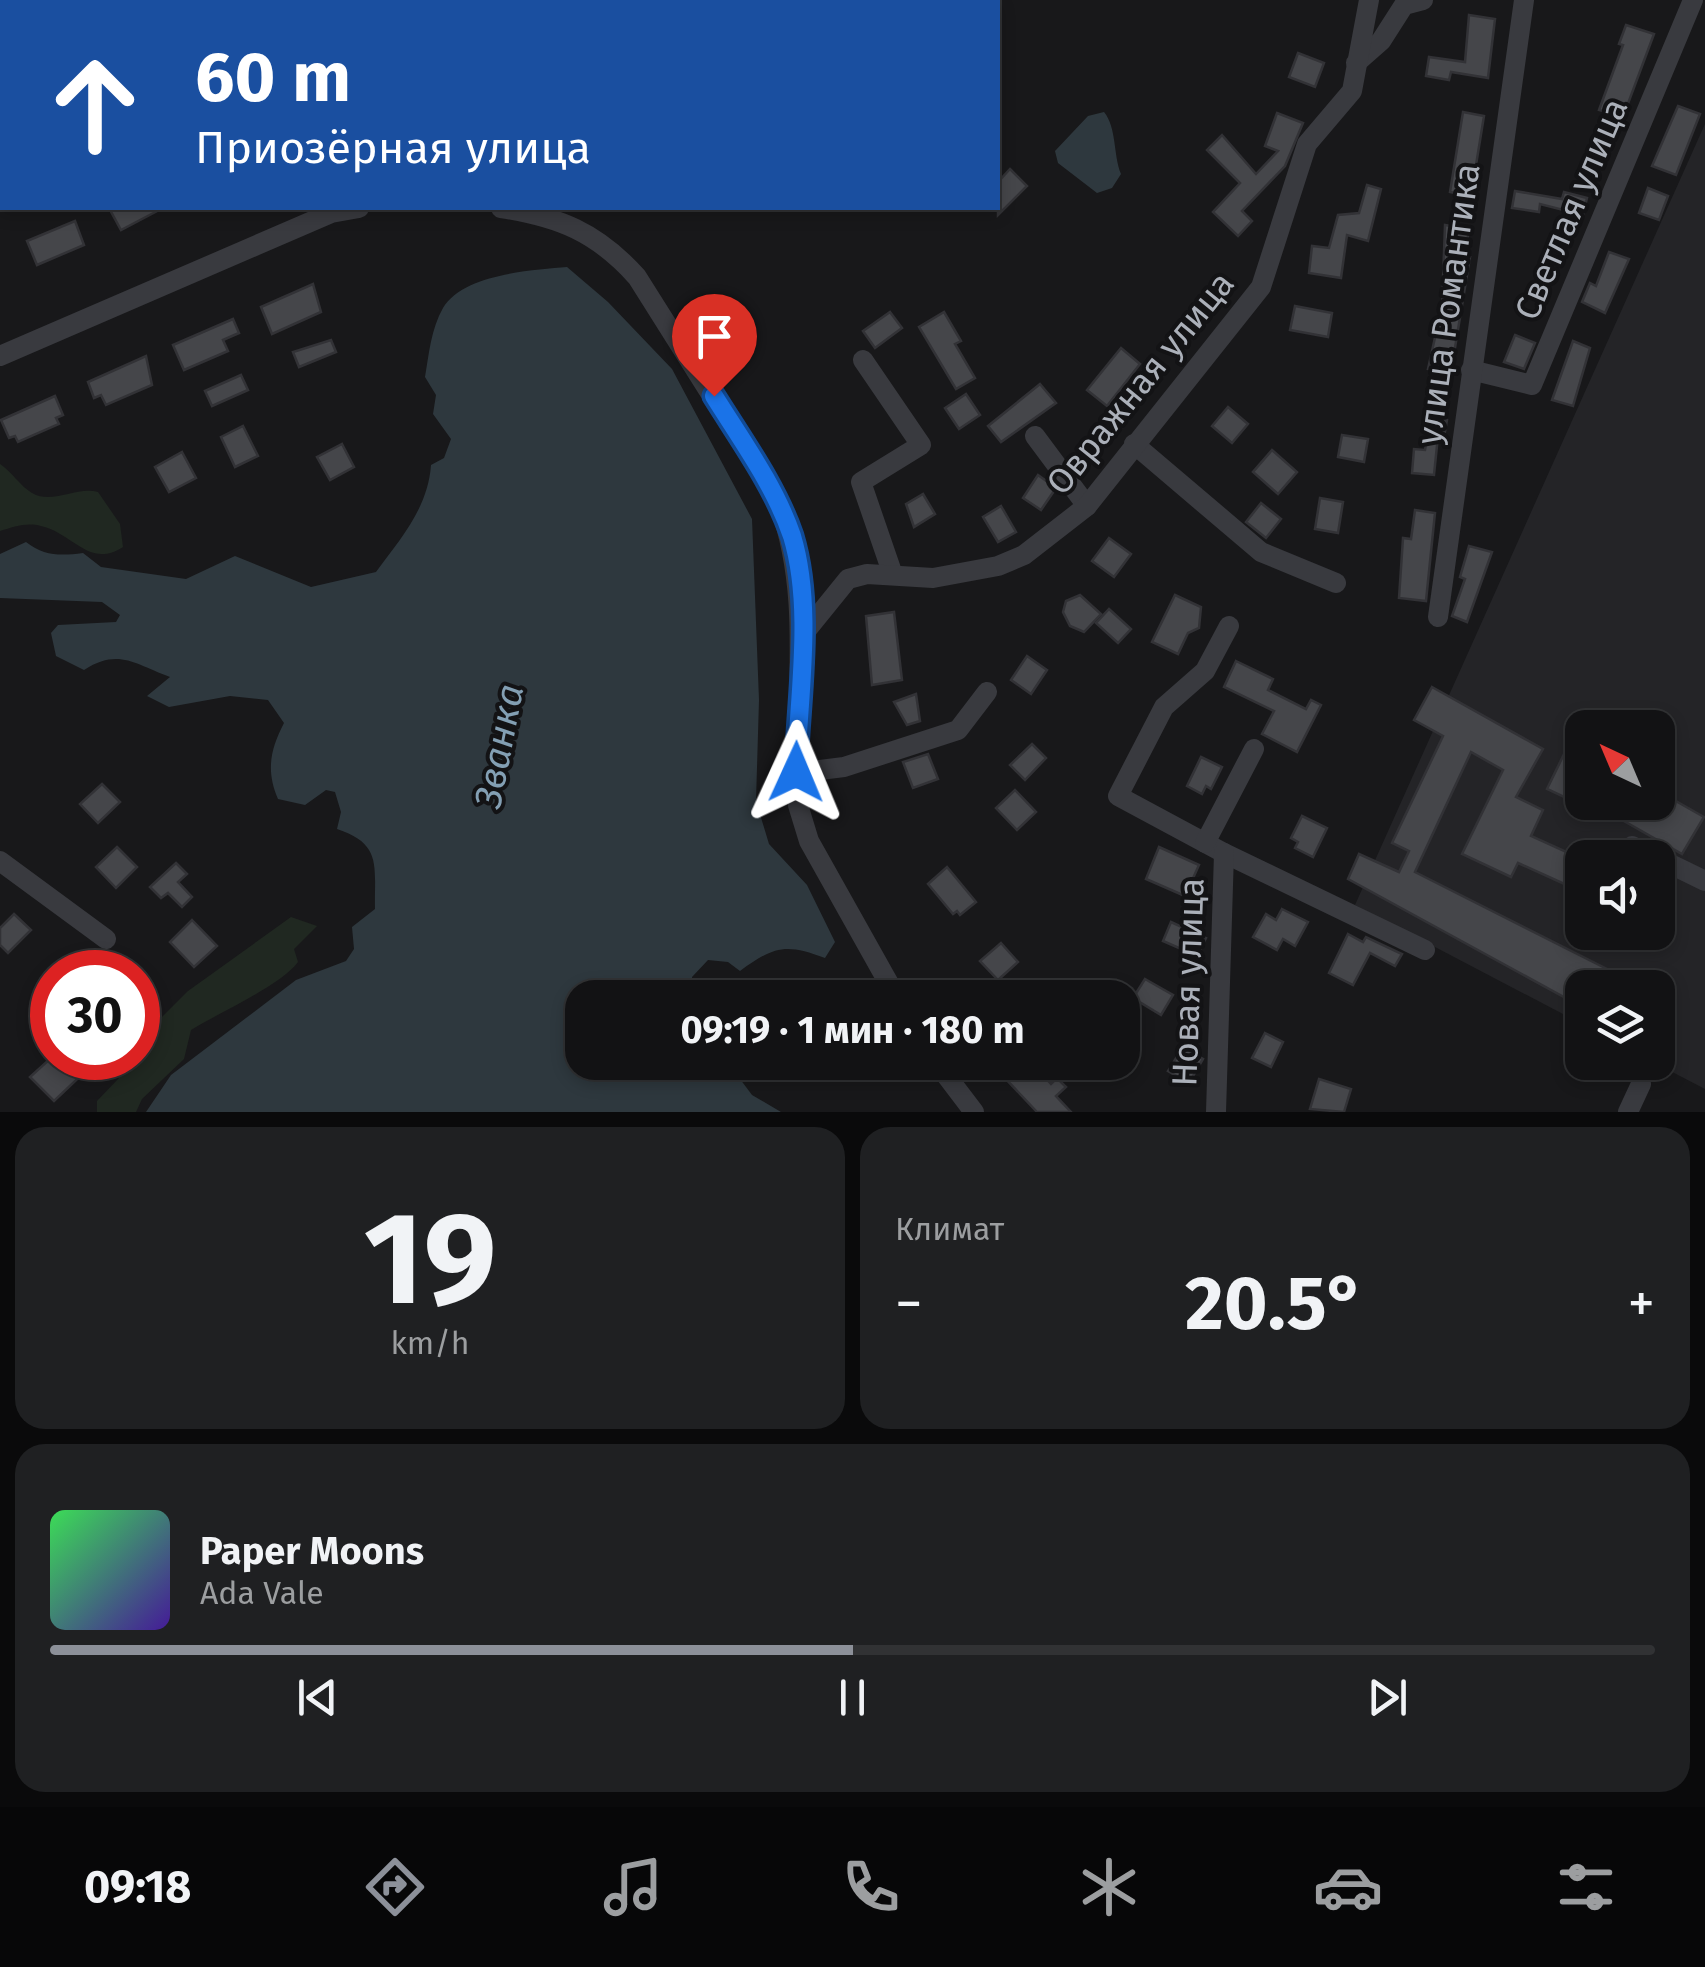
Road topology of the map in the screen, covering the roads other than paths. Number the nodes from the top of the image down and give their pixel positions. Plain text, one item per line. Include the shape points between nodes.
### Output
1 (1369, 0) edge
2 (1423, 0) edge
3 (1524, 0) edge
4 (1693, 0) edge
5 (1356, 64) junction
6 (340, 210) edge
7 (514, 210) edge
8 (312, 213) edge
9 (0, 356) edge
10 (863, 360) dead end
11 (1471, 370) junction
12 (1036, 436) dead end
13 (1134, 444) junction
14 (1088, 506) junction
15 (893, 575) junction
16 (1336, 582) dead end
17 (1438, 617) dead end
18 (1229, 626) dead end
19 (801, 637) junction
20 (987, 692) dead end
21 (1254, 749) dead end
22 (796, 772) junction
23 (1215, 848) junction
24 (0, 860) edge
25 (1675, 867) edge
26 (1705, 881) edge
27 (106, 938) dead end
28 (1425, 950) dead end
29 (887, 980) edge
30 (950, 1080) edge
31 (1641, 1084) dead end
32 (974, 1112) edge
33 (1216, 1112) edge
34 (1628, 1112) edge

1 - 5 street, Овражная улица
2 - 5 street via 1404,5 1382,41
3 - 11 street, улица Романтика
4 - 11 street, Светлая улица via 1532,385
5 - 13 street, Овражная улица via 1352,91 1308,144 1261,287
6 - 8 street
7 - 19 street via 582,228 637,277 778,499 793,540
8 - 9 street
10 - 15 street via 921,445 861,482
11 - 17 street, улица Романтика
12 - 14 street
13 - 14 street, Овражная улица
13 - 16 street via 1261,552
14 - 15 street, Овражная улица via 1024,555 998,566 933,578
15 - 19 street, Овражная улица via 848,579
18 - 23 street via 1205,670 1164,707 1118,796
19 - 22 street
20 - 22 street via 958,730 844,767
21 - 23 street
22 - 29 street via 809,841
23 - 28 street
23 - 33 street, Новая улица
24 - 27 street
25 - 26 street
30 - 32 street
31 - 34 street

